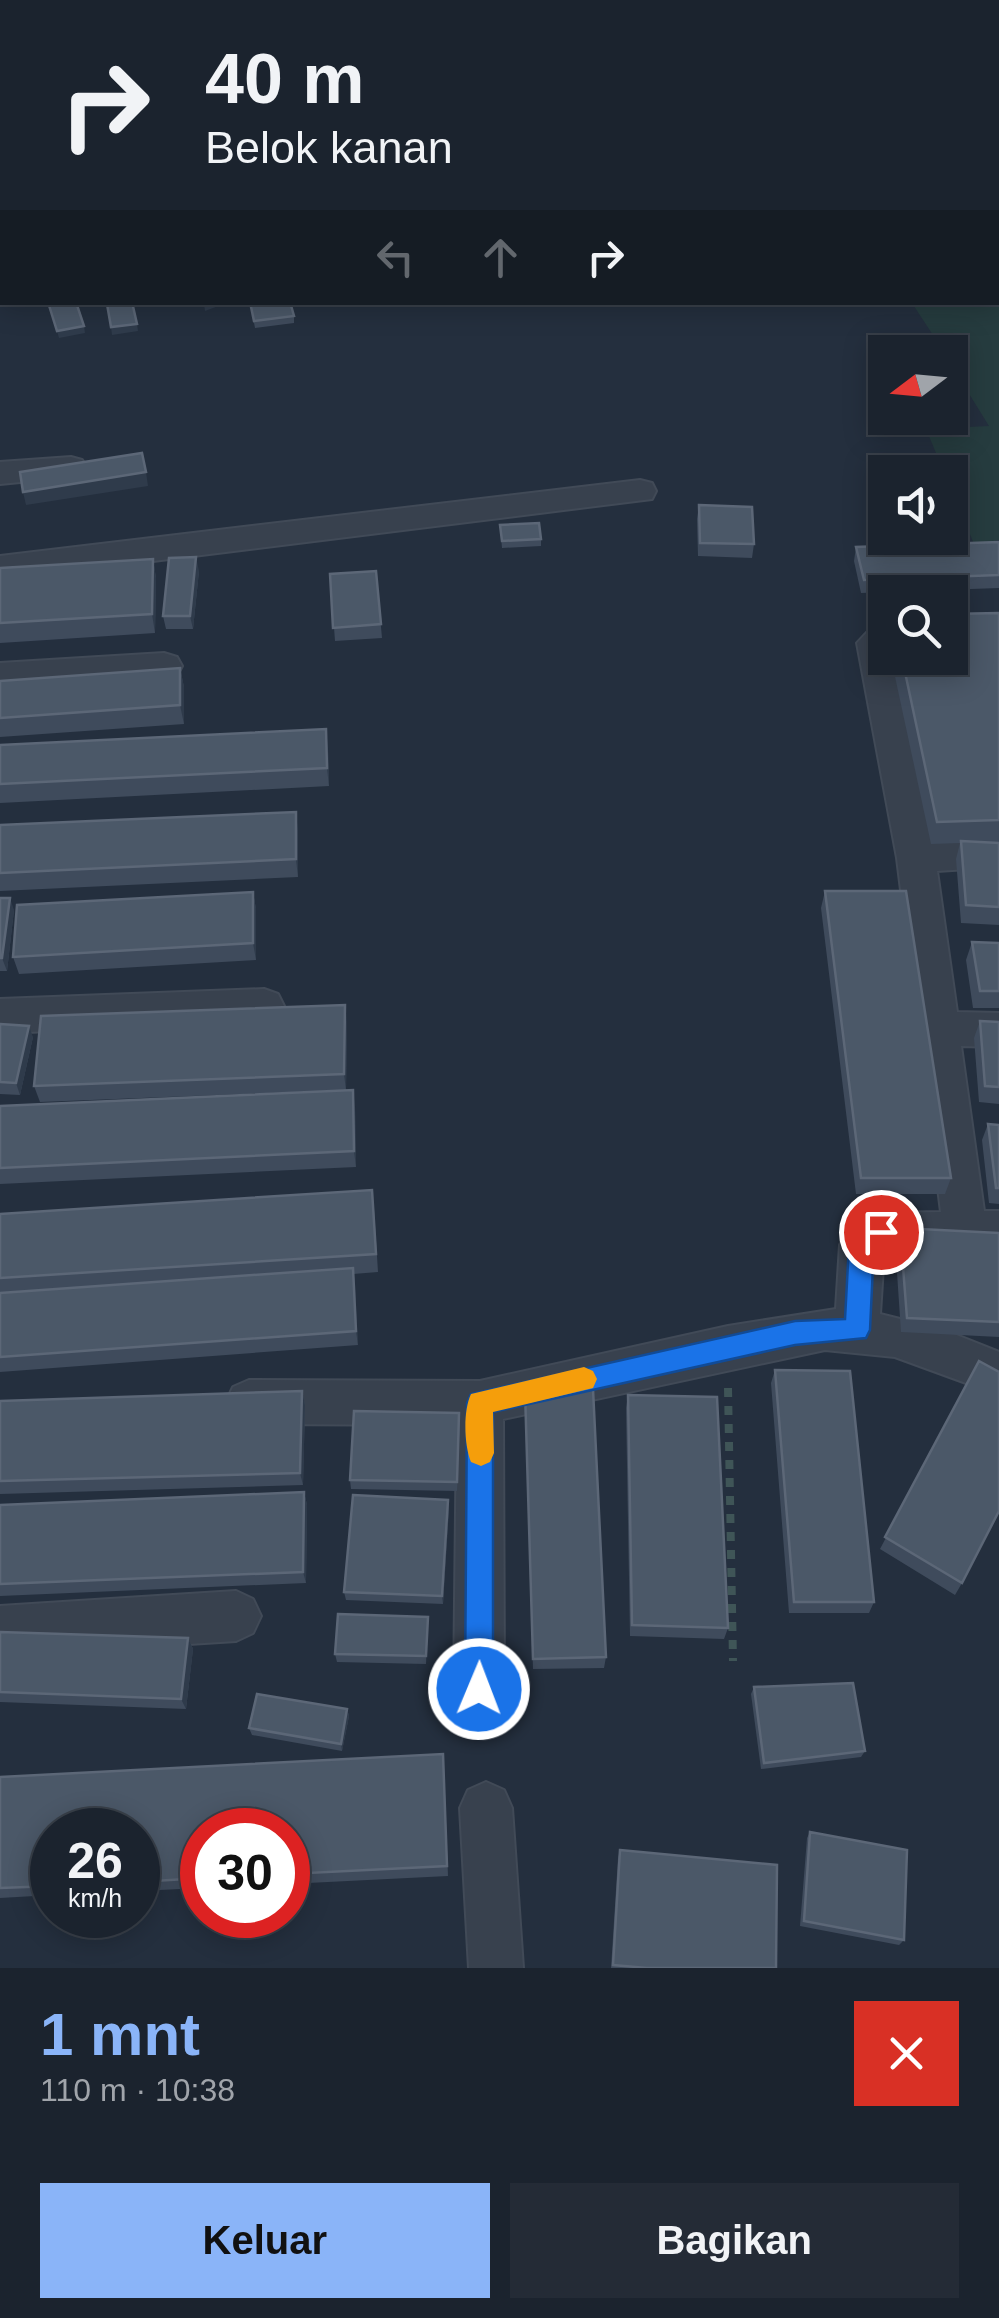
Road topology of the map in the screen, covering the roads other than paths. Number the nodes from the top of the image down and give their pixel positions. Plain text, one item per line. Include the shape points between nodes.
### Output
1 (94, 466) edge
2 (0, 473) edge
3 (640, 490) dead end
4 (0, 568) edge
5 (164, 666) edge
6 (882, 675) edge
7 (0, 676) edge
8 (999, 852) edge
9 (916, 858) junction
10 (264, 1006) edge
11 (0, 1016) edge
12 (938, 1029) junction
13 (999, 1030) edge
14 (982, 1230) edge
15 (857, 1330) junction
16 (999, 1374) edge
17 (197, 1402) edge
18 (480, 1403) junction
19 (236, 1616) dead end
20 (0, 1631) edge
21 (479, 1689) dead end
22 (486, 1808) dead end
23 (496, 1968) edge

1 - 2 street
3 - 4 street
5 - 7 street
6 - 9 street
8 - 9 street
9 - 12 street
10 - 11 street
12 - 13 street
12 - 14 street
14 - 15 street via 866,1237
15 - 16 street via 944,1350
15 - 18 street via 810,1331
17 - 18 street
18 - 21 street
19 - 20 street
22 - 23 street

